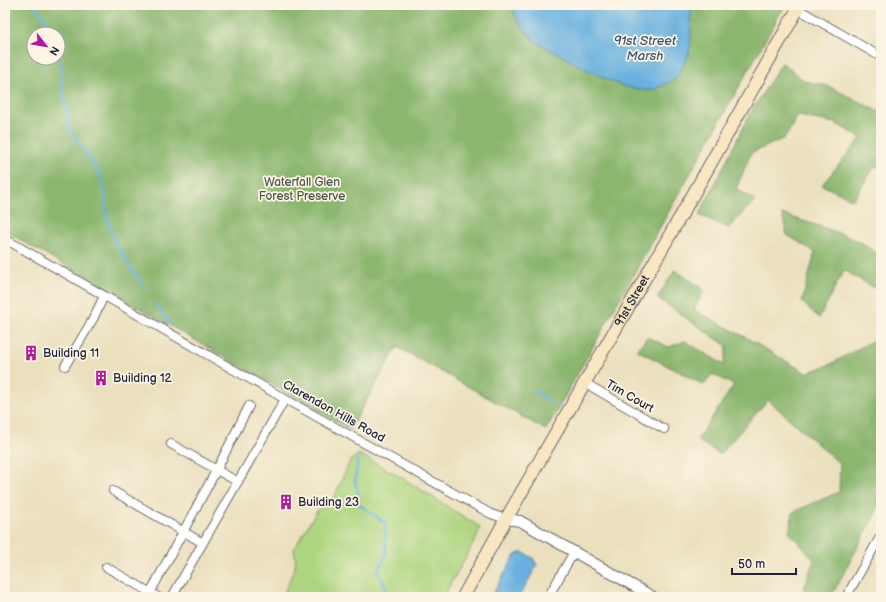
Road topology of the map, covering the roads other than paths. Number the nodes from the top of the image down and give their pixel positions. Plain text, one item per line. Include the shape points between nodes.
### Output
1 (799, 7) edge
2 (881, 57) edge
3 (5, 240) edge
4 (104, 296) junction
5 (65, 366) dead end
6 (584, 383) junction
7 (285, 399) junction
8 (249, 406) dead end
9 (664, 429) dead end
10 (171, 444) dead end
11 (217, 470) junction
12 (238, 482) junction
13 (113, 490) dead end
14 (506, 519) junction
15 (183, 532) junction
16 (881, 537) edge
17 (203, 543) junction
18 (574, 552) junction
19 (106, 567) dead end
20 (150, 593) junction
21 (158, 597) edge
22 (172, 597) edge
23 (463, 597) edge
24 (548, 597) edge
25 (653, 597) edge
26 (846, 597) edge

1 - 2 street
1 - 6 main road, 91st Street
3 - 4 street, Clarendon Hills Road
4 - 5 street
4 - 7 street, Clarendon Hills Road
6 - 9 street, Tim Court
6 - 14 main road, 91st Street
7 - 12 street
7 - 14 street, Clarendon Hills Road via 491,514
8 - 11 street
10 - 11 street
11 - 12 street
11 - 15 street
12 - 17 street
13 - 15 street
14 - 18 street, Clarendon Hills Road via 520,521
14 - 23 main road, 91st Street
15 - 17 street
15 - 20 street
16 - 26 street
17 - 22 street
18 - 24 street
18 - 25 street, Clarendon Hills Road
19 - 20 street
20 - 21 street

